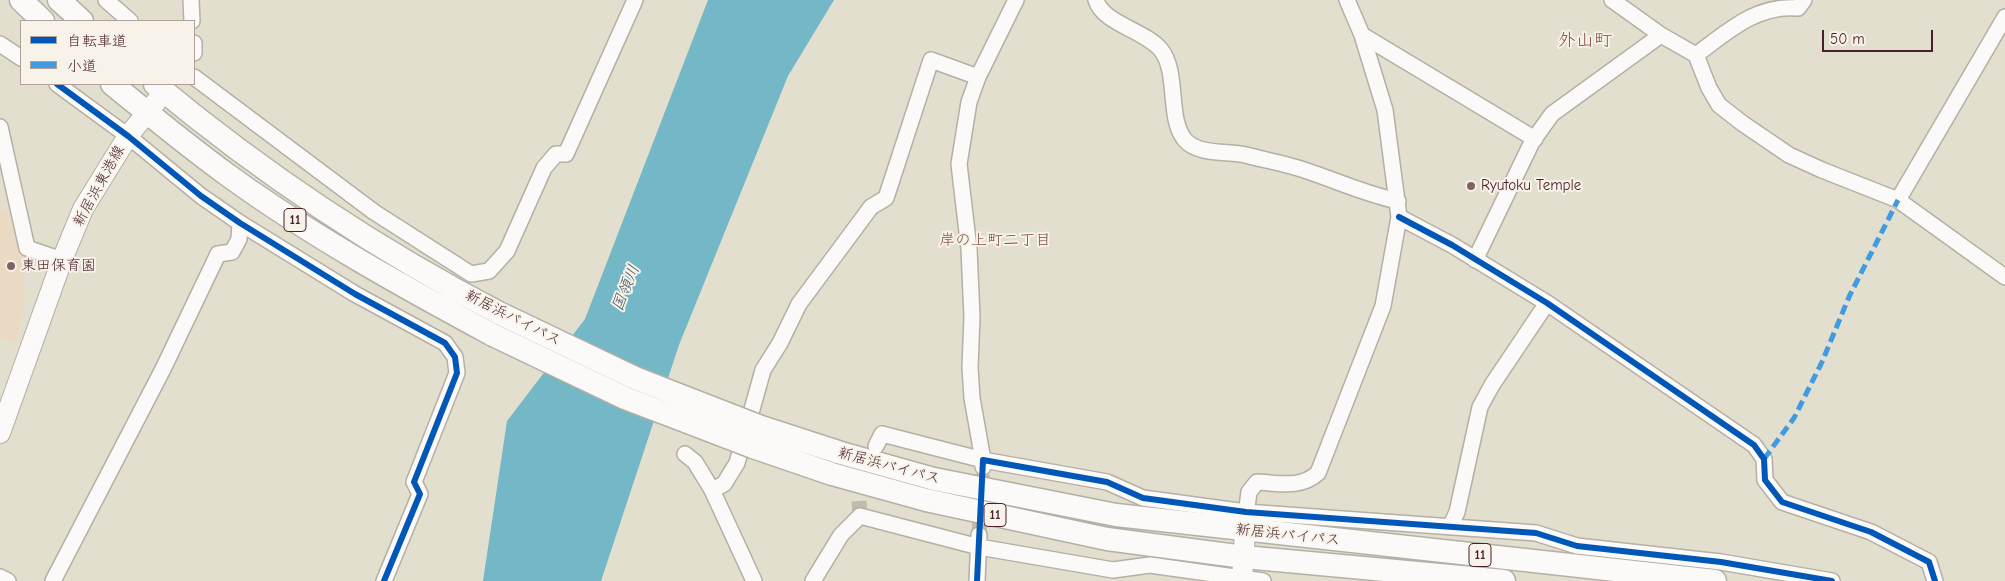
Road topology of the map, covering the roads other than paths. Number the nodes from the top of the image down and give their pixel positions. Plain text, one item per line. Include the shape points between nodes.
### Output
1 (21, 0) edge
2 (59, 0) edge
3 (106, 0) edge
4 (191, 0) edge
5 (635, 0) edge
6 (1016, 0) edge
7 (1096, 0) edge
8 (1347, 0) edge
9 (1612, 0) edge
10 (1804, 0) edge
11 (2005, 17) edge
12 (42, 20) edge
13 (81, 20) edge
14 (129, 20) edge
15 (192, 20) edge
16 (1661, 35) junction
17 (1362, 36) junction
18 (0, 44) edge
19 (1696, 54) junction
20 (20, 57) edge
21 (978, 77) junction
22 (195, 78) edge
23 (58, 85) edge
24 (113, 85) edge
25 (163, 86) edge
26 (147, 112) junction
27 (0, 128) edge
28 (128, 136) junction
29 (1535, 139) junction
30 (1898, 200) junction
31 (1398, 201) junction
32 (1399, 217) junction
33 (240, 222) junction
34 (62, 260) junction
35 (1475, 260) junction
36 (2005, 277) edge
37 (1547, 303) junction
38 (0, 433) edge
39 (757, 437) junction
40 (876, 446) dead end
41 (685, 454) dead end
42 (983, 464) junction
43 (712, 490) junction
44 (1245, 521) junction
45 (1450, 527) junction
46 (979, 541) junction
47 (1243, 573) edge
48 (0, 577) edge
49 (8, 581) edge
50 (53, 581) edge
51 (384, 581) edge
52 (754, 581) edge
53 (813, 581) edge
54 (977, 581) edge
55 (1262, 581) edge
56 (1504, 581) edge
57 (1715, 581) edge
58 (1832, 581) edge
59 (1935, 581) edge

1 - 12 highway
2 - 13 highway
3 - 14 street
4 - 15 street
5 - 22 street via 566,154 556,154 544,168 507,251 488,271 471,274 374,212
6 - 21 street
7 - 31 street via 1105,13 1160,49 1169,65 1175,111 1184,138 1194,148 1299,168
8 - 17 street
9 - 16 street
10 - 19 street via 1798,8 1754,14
11 - 30 street
16 - 19 street
16 - 29 street via 1552,114
17 - 29 street
17 - 31 street via 1385,110
18 - 20 street
19 - 30 street via 1719,105 1742,123 1789,155
21 - 42 street via 969,102 959,164 969,249 972,398
21 - 43 street via 931,60 886,198 871,207 799,304 763,370 737,463 724,484
23 - 28 street
24 - 26 highway, 新居浜バイパス / 11
25 - 26 main road, 新居浜東港線
25 - 39 highway, 新居浜バイパス / 11, bridge via 254,160 358,232 501,314
26 - 28 main road, 新居浜東港線
26 - 39 highway, 新居浜バイパス / 11, bridge via 229,176 327,241 493,335 625,398
27 - 34 street via 27,248
28 - 33 street via 201,196
28 - 34 main road, 新居浜東港線 via 83,209
29 - 35 street
30 - 36 street
31 - 32 street
32 - 35 street
32 - 44 street via 1383,306 1318,473 1302,484 1256,482 1249,492
33 - 50 street via 232,252 218,254 163,369
33 - 51 street via 355,294 445,343 455,357 457,373 414,482 420,494
34 - 38 main road, 新居浜東港線
35 - 37 street
37 - 45 street via 1480,408 1457,512
37 - 59 street via 1754,445 1764,459 1765,480 1782,502 1871,532 1929,562
39 - 44 highway, 新居浜バイパス / 11 via 841,453 934,479 1116,515
39 - 47 highway, 新居浜バイパス / 11 via 832,474 926,500 1107,539
40 - 42 street via 882,434
41 - 43 street via 695,462
42 - 44 street via 1107,482 1143,498
43 - 52 street
44 - 45 street
44 - 47 main road
44 - 57 highway, 新居浜バイパス / 11
45 - 58 street via 1536,533 1577,546 1721,562
46 - 47 street via 1113,570 1150,565
46 - 53 street via 860,516 841,534
46 - 54 street
47 - 55 street
47 - 56 highway, 新居浜バイパス / 11
48 - 49 street

